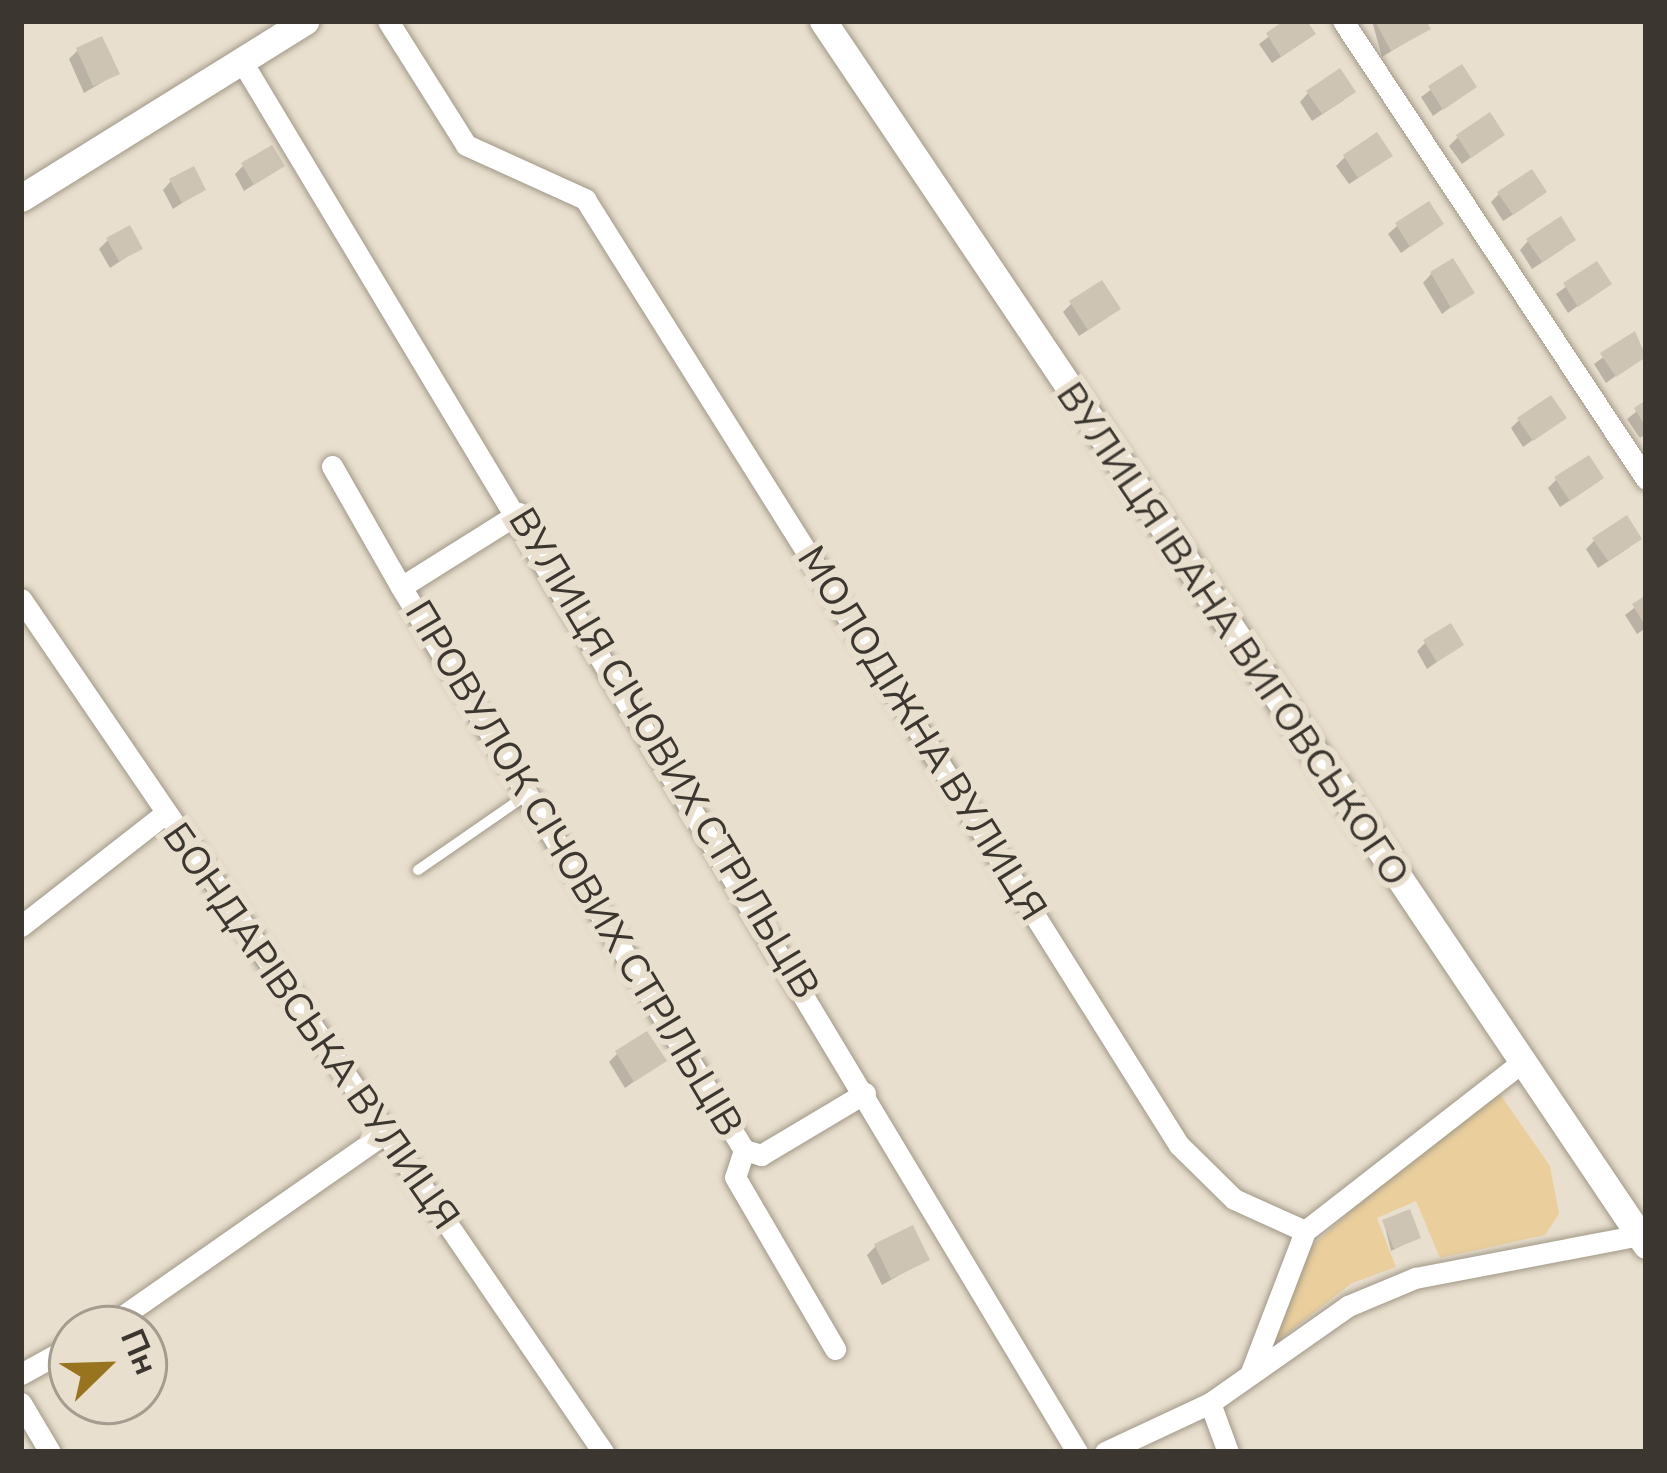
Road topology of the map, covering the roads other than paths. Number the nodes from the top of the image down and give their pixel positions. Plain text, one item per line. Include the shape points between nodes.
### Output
1 (305, 21) edge
2 (388, 21) edge
3 (824, 21) edge
4 (1343, 21) edge
5 (242, 60) junction
6 (21, 198) edge
7 (332, 466) dead end
8 (1646, 479) edge
9 (519, 514) junction
10 (401, 587) junction
11 (21, 599) edge
12 (531, 792) junction
13 (164, 815) junction
14 (418, 870) dead end
15 (21, 926) edge
16 (1518, 1065) junction
17 (865, 1093) junction
18 (384, 1134) junction
19 (744, 1150) junction
20 (1305, 1232) junction
21 (1641, 1240) edge
22 (138, 1305) edge
23 (835, 1349) dead end
24 (48, 1359) edge
25 (1251, 1372) junction
26 (21, 1374) edge
27 (21, 1402) edge
28 (1210, 1403) junction
29 (50, 1452) edge
30 (604, 1452) edge
31 (1077, 1452) edge
32 (1106, 1452) edge
33 (1228, 1452) edge

1 - 5 street
2 - 20 street, МОЛОДІЖНА ВУЛИЦЯ via 466,145 585,199 1179,1145 1234,1199
3 - 16 street, ВУЛИЦЯ ІВАНА ВИГОВСЬКОГО
4 - 8 street
5 - 6 street
5 - 9 street, ВУЛИЦЯ СІЧОВИХ СТРІЛЬЦІВ
7 - 10 street, ПРОВУЛОК СІЧОВИХ СТРІЛЬЦІВ
9 - 10 street, ПРОВУЛОК СІЧОВИХ СТРІЛЬЦІВ
9 - 17 street, ВУЛИЦЯ СІЧОВИХ СТРІЛЬЦІВ
10 - 12 street, ПРОВУЛОК СІЧОВИХ СТРІЛЬЦІВ
11 - 13 street, БОНДАРІВСЬКА ВУЛИЦЯ
12 - 14 lane
12 - 19 street, ПРОВУЛОК СІЧОВИХ СТРІЛЬЦІВ
13 - 15 street
13 - 18 street, БОНДАРІВСЬКА ВУЛИЦЯ
16 - 20 street
16 - 21 street, ВУЛИЦЯ ІВАНА ВИГОВСЬКОГО
17 - 19 street, ПРОВУЛОК СІЧОВИХ СТРІЛЬЦІВ via 761,1154
17 - 31 street, ВУЛИЦЯ СІЧОВИХ СТРІЛЬЦІВ
18 - 22 street
18 - 30 street, БОНДАРІВСЬКА ВУЛИЦЯ
19 - 23 street, ПРОВУЛОК СІЧОВИХ СТРІЛЬЦІВ via 735,1177
20 - 25 street
21 - 25 street via 1415,1278 1348,1306
24 - 26 street
25 - 28 street
27 - 29 street
28 - 32 street
28 - 33 street

